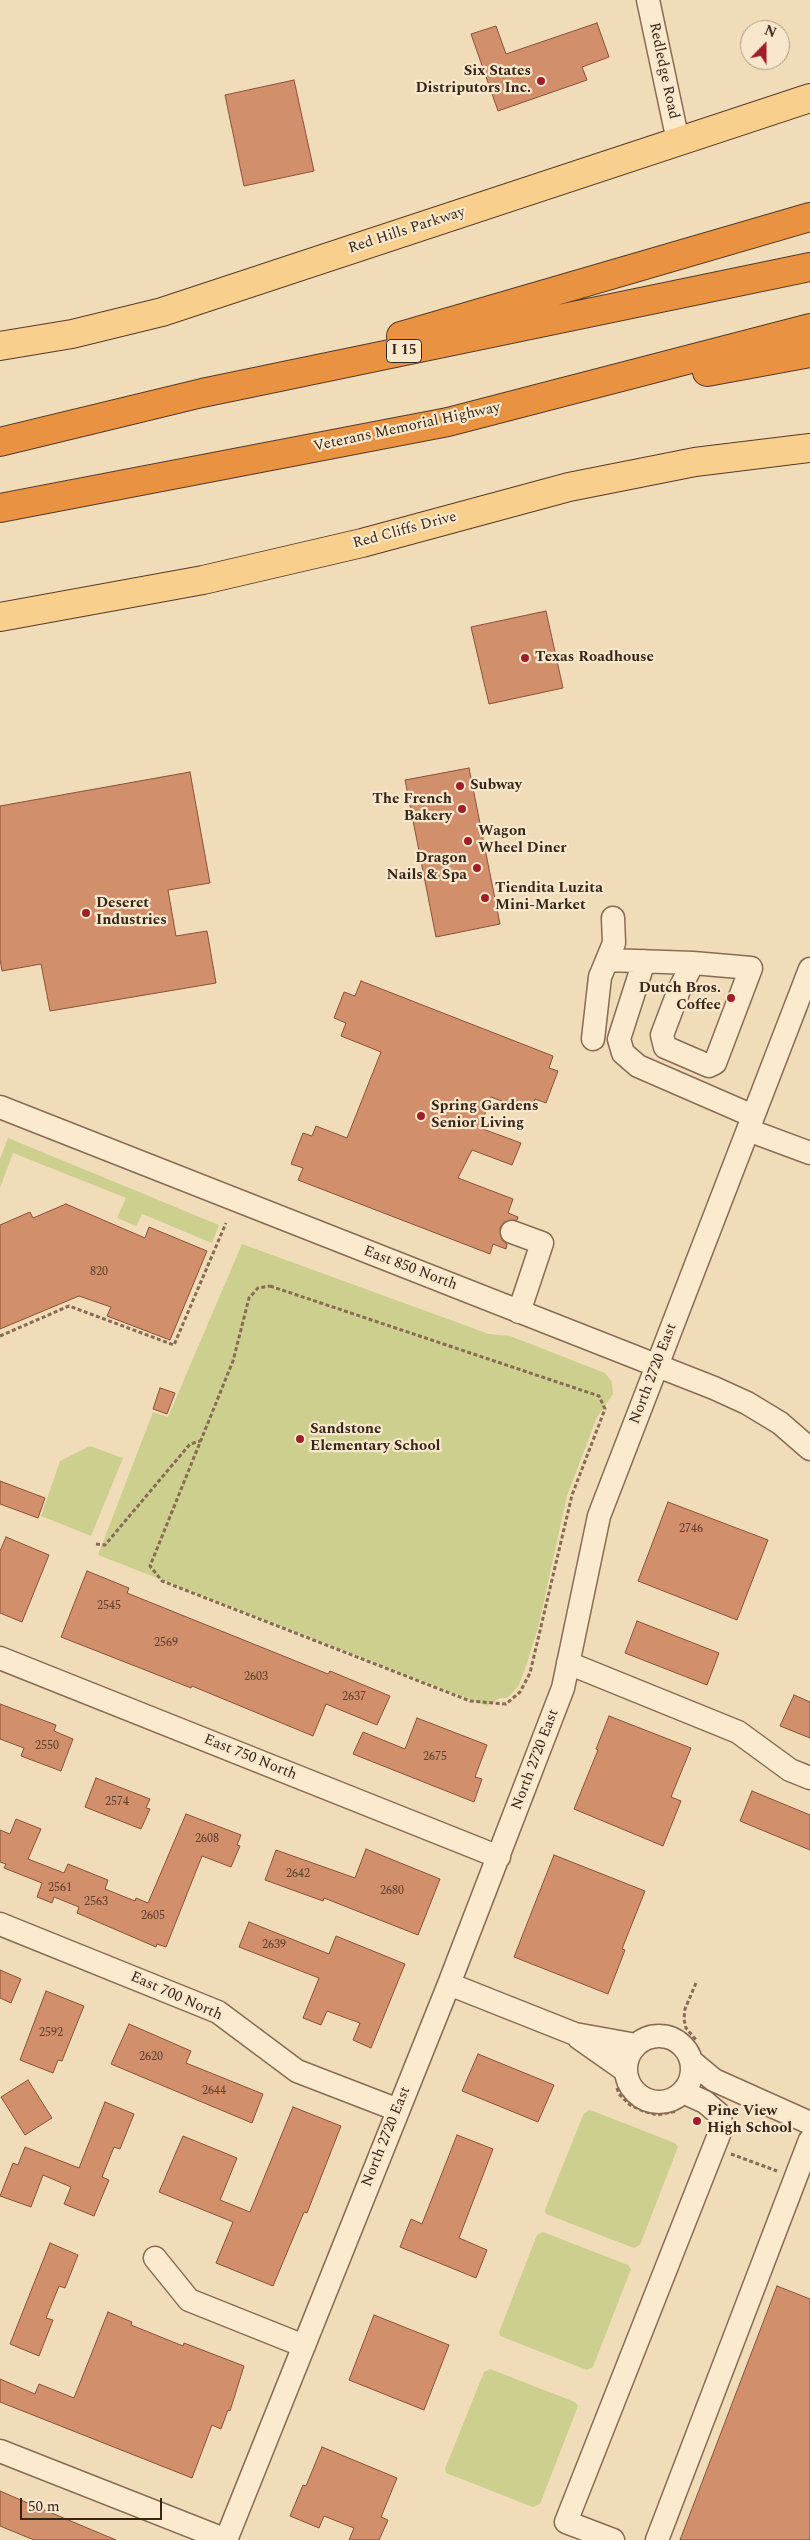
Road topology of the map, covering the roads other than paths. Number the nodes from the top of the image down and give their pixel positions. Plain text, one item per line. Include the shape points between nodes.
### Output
1 (648, 0) edge
2 (810, 98) edge
3 (678, 142) junction
4 (810, 217) edge
5 (810, 267) edge
6 (810, 328) edge
7 (0, 346) edge
8 (810, 353) edge
9 (202, 393) junction
10 (448, 422) junction
11 (0, 442) edge
12 (810, 448) edge
13 (0, 508) edge
14 (0, 617) edge
15 (613, 918) dead end
16 (607, 960) junction
17 (644, 961) junction
18 (810, 969) edge
19 (689, 971) junction
20 (593, 1039) dead end
21 (0, 1107) edge
22 (751, 1123) junction
23 (810, 1153) edge
24 (512, 1232) dead end
25 (519, 1312) junction
26 (657, 1366) junction
27 (810, 1449) edge
28 (0, 1658) edge
29 (568, 1663) junction
30 (810, 1778) edge
31 (499, 1857) junction
32 (0, 1924) edge
33 (449, 1984) junction
34 (575, 2034) junction
35 (636, 2045) junction
36 (695, 2053) junction
37 (620, 2076) junction
38 (683, 2101) junction
39 (398, 2110) junction
40 (810, 2123) edge
41 (810, 2140) edge
42 (155, 2258) dead end
43 (304, 2346) junction
44 (0, 2450) edge
45 (226, 2540) edge
46 (613, 2540) edge
47 (656, 2540) edge

1 - 3 street, Redledge Road
2 - 3 main road, Red Hills Parkway
3 - 7 main road, Red Hills Parkway via 162,312 72,334
4 - 9 highway
5 - 9 highway, I 15
6 - 10 highway, Veterans Memorial Highway
8 - 10 highway
9 - 11 highway, I 15
10 - 13 highway, Veterans Memorial Highway
12 - 14 main road, Red Cliffs Drive via 695,462 569,487 362,543 222,576
15 - 16 street via 614,943
16 - 17 street
16 - 20 street via 600,977
17 - 19 street
17 - 22 street via 620,1039 623,1053 638,1066
18 - 22 street, North 2720 East
19 - 19 street via 751,968 715,1063 709,1066 665,1047 662,1035
21 - 25 street, East 850 North
22 - 23 street
22 - 26 street, North 2720 East
24 - 25 street via 542,1243
25 - 26 street, East 850 North
26 - 27 street, East 850 North via 747,1403 780,1423
26 - 29 street, North 2720 East via 599,1516
28 - 31 street, East 750 North
29 - 30 street via 738,1732 790,1770
29 - 31 street, North 2720 East via 563,1688
31 - 33 street, North 2720 East
32 - 39 street, East 700 North via 218,2012 297,2071
33 - 34 street
33 - 39 street, North 2720 East
34 - 35 street
34 - 37 street
35 - 36 street via 652,2037 671,2038 687,2052
35 - 37 street
36 - 38 street
36 - 40 street via 714,2080
37 - 38 street via 634,2091 653,2102 674,2098
38 - 46 street via 705,2102 719,2114 722,2127 566,2522
39 - 43 street, North 2720 East
41 - 47 street
42 - 43 street via 189,2300
43 - 45 street, North 2720 East
44 - 45 street

